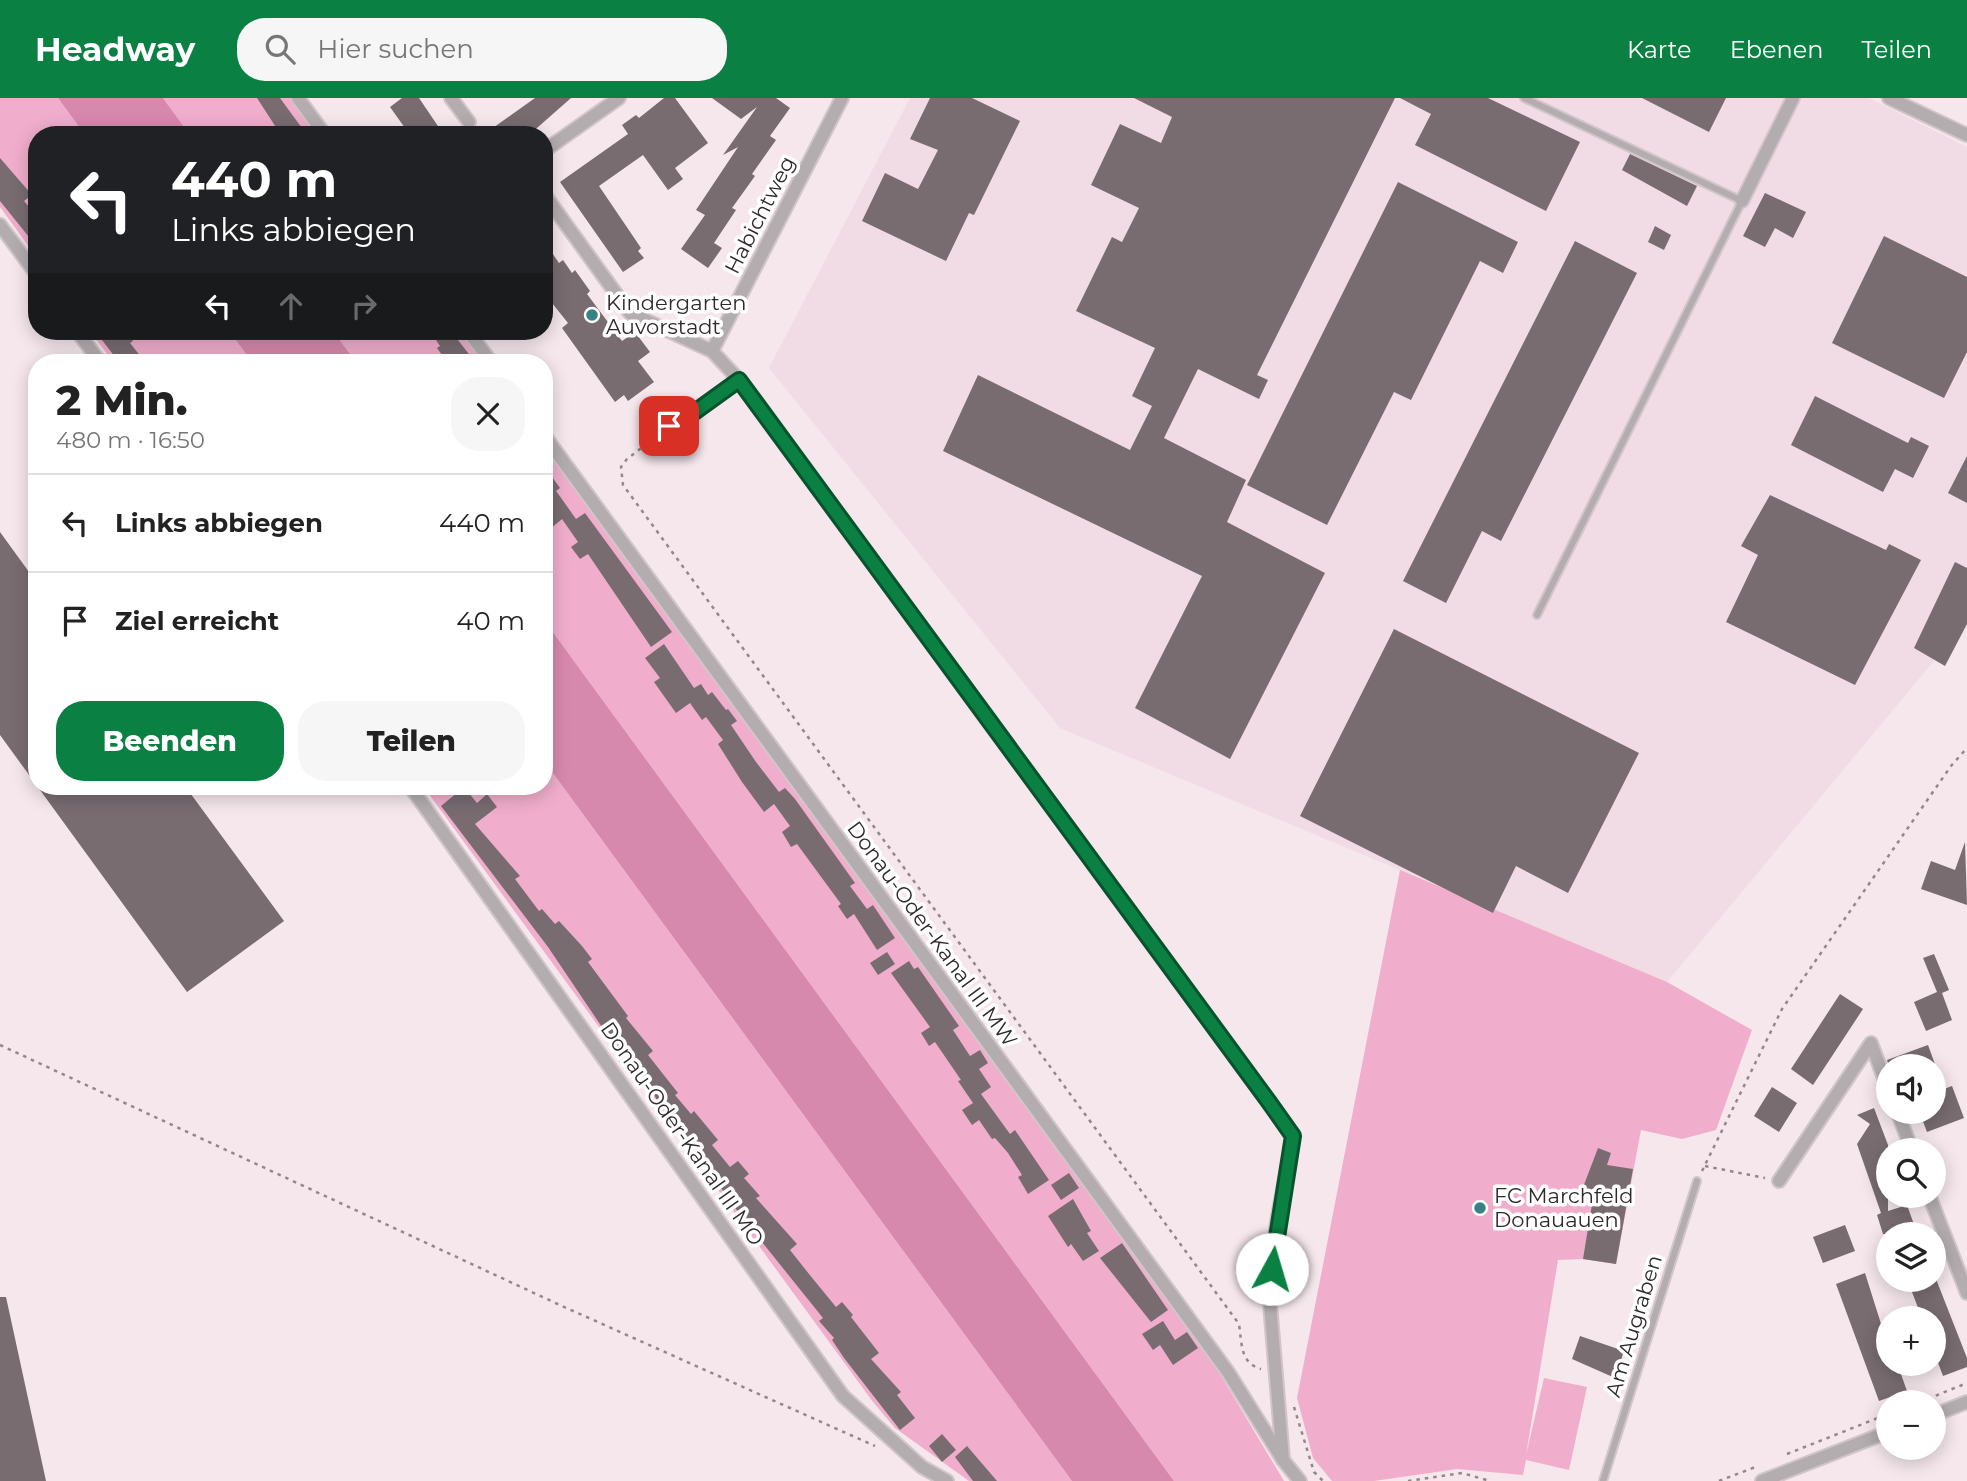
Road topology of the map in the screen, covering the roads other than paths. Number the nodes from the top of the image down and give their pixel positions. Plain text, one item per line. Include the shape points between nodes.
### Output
1 (299, 98) edge
2 (451, 98) edge
3 (619, 98) edge
4 (842, 98) edge
5 (1524, 98) edge
6 (1793, 98) edge
7 (1889, 98) edge
8 (469, 122) dead end
9 (319, 126) edge
10 (1967, 135) edge
11 (553, 145) edge
12 (1742, 201) junction
13 (553, 206) edge
14 (0, 225) edge
15 (28, 263) edge
16 (712, 351) junction
17 (739, 380) junction
18 (669, 426) road end
19 (553, 447) edge
20 (1537, 615) dead end
21 (416, 795) edge
22 (1876, 1056) edge
23 (1697, 1181) road end
24 (1779, 1181) road end
25 (1934, 1208) edge
26 (1967, 1293) edge
27 (1967, 1402) edge
28 (1946, 1410) edge
29 (1876, 1437) edge
30 (1283, 1460) junction
31 (947, 1481) edge
32 (1300, 1481) edge
33 (1603, 1481) edge
34 (1762, 1481) edge

1 - 9 street
2 - 8 street
3 - 11 street
4 - 16 street, Habichtweg
5 - 12 lane
6 - 12 street
7 - 10 street
12 - 20 lane
13 - 16 street via 630,313
14 - 15 street
16 - 17 street
17 - 18 lane via 671,429
17 - 30 street via 1293,1136 1269,1292
19 - 30 street, Donau-Oder-Kanal III MW via 1227,1372
21 - 31 street, Donau-Oder-Kanal III MO via 843,1396 922,1467
22 - 24 street via 1871,1043
23 - 33 lane, Am Augraben
25 - 26 street
27 - 28 street
29 - 34 street
30 - 32 street, Donau-Oder-Kanal III MW

